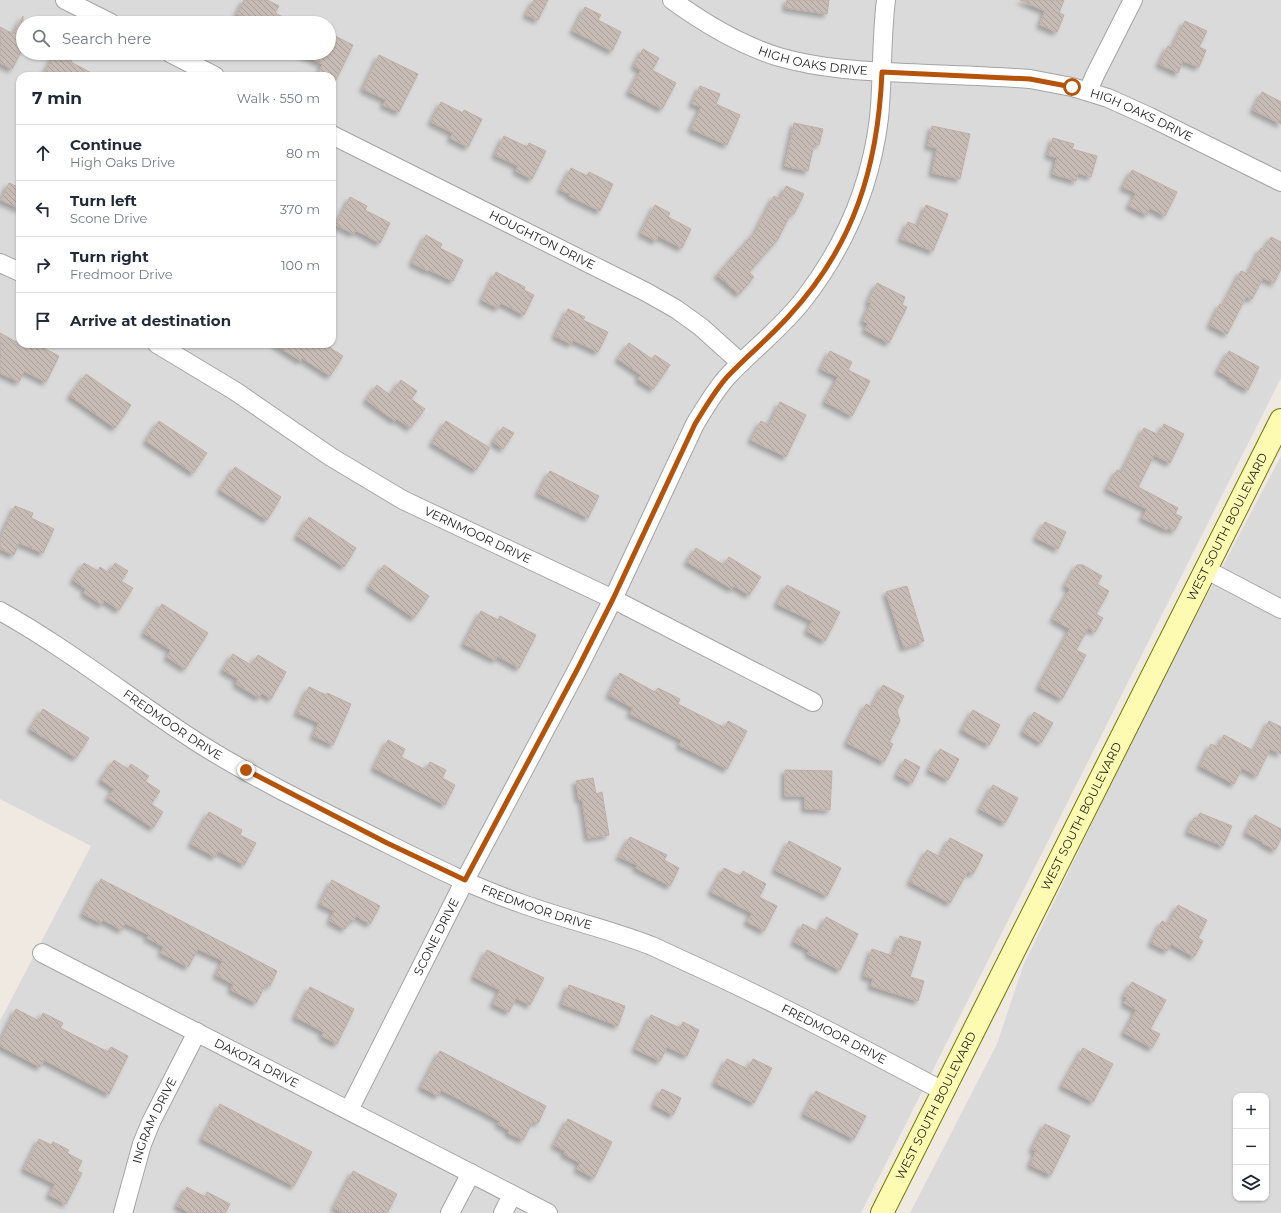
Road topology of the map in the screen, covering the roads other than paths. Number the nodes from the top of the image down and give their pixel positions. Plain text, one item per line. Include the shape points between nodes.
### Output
1 (65, 0) edge
2 (672, 0) edge
3 (886, 0) edge
4 (1133, 0) edge
5 (97, 16) edge
6 (184, 60) edge
7 (207, 72) edge
8 (882, 72) junction
9 (1088, 91) junction
10 (336, 137) edge
11 (1281, 182) edge
12 (0, 263) edge
13 (16, 270) edge
14 (165, 348) edge
15 (741, 364) junction
16 (1281, 420) edge
17 (1205, 569) junction
18 (613, 599) junction
19 (1281, 609) edge
20 (0, 611) edge
21 (813, 702) dead end
22 (465, 880) junction
23 (42, 953) dead end
24 (197, 1032) junction
25 (943, 1091) junction
26 (350, 1110) junction
27 (471, 1173) junction
28 (512, 1195) junction
29 (123, 1213) edge
30 (450, 1213) edge
31 (503, 1213) edge
32 (548, 1213) edge
33 (882, 1213) edge

1 - 5 street
2 - 8 street, HIGH OAKS DRIVE via 734,39 778,57 830,68
3 - 8 street, SCONE DRIVE
4 - 9 street
6 - 7 street
8 - 9 street, HIGH OAKS DRIVE via 1030,79
8 - 15 street, SCONE DRIVE via 876,140 861,196 849,227 836,253 803,301
9 - 11 street, HIGH OAKS DRIVE via 1139,111
10 - 15 street, HOUGHTON DRIVE via 646,292 701,327
12 - 13 street
14 - 18 street, VERNMOOR DRIVE via 236,391 331,457 403,500
15 - 18 street, SCONE DRIVE via 727,377 695,424
16 - 17 street, WEST SOUTH BOULEVARD
17 - 19 street
17 - 25 street, WEST SOUTH BOULEVARD
18 - 21 street, VERNMOOR DRIVE
18 - 22 street, SCONE DRIVE
20 - 22 street, FREDMOOR DRIVE via 43,637 170,724 246,770
22 - 25 street, FREDMOOR DRIVE via 518,903 652,946 762,997
22 - 26 street, SCONE DRIVE
23 - 24 street, DAKOTA DRIVE
24 - 26 street, DAKOTA DRIVE
24 - 29 street, INGRAM DRIVE via 142,1144
25 - 33 street, WEST SOUTH BOULEVARD
26 - 27 street, DAKOTA DRIVE
27 - 28 street, DAKOTA DRIVE
27 - 30 street
28 - 31 street
28 - 32 street, DAKOTA DRIVE

